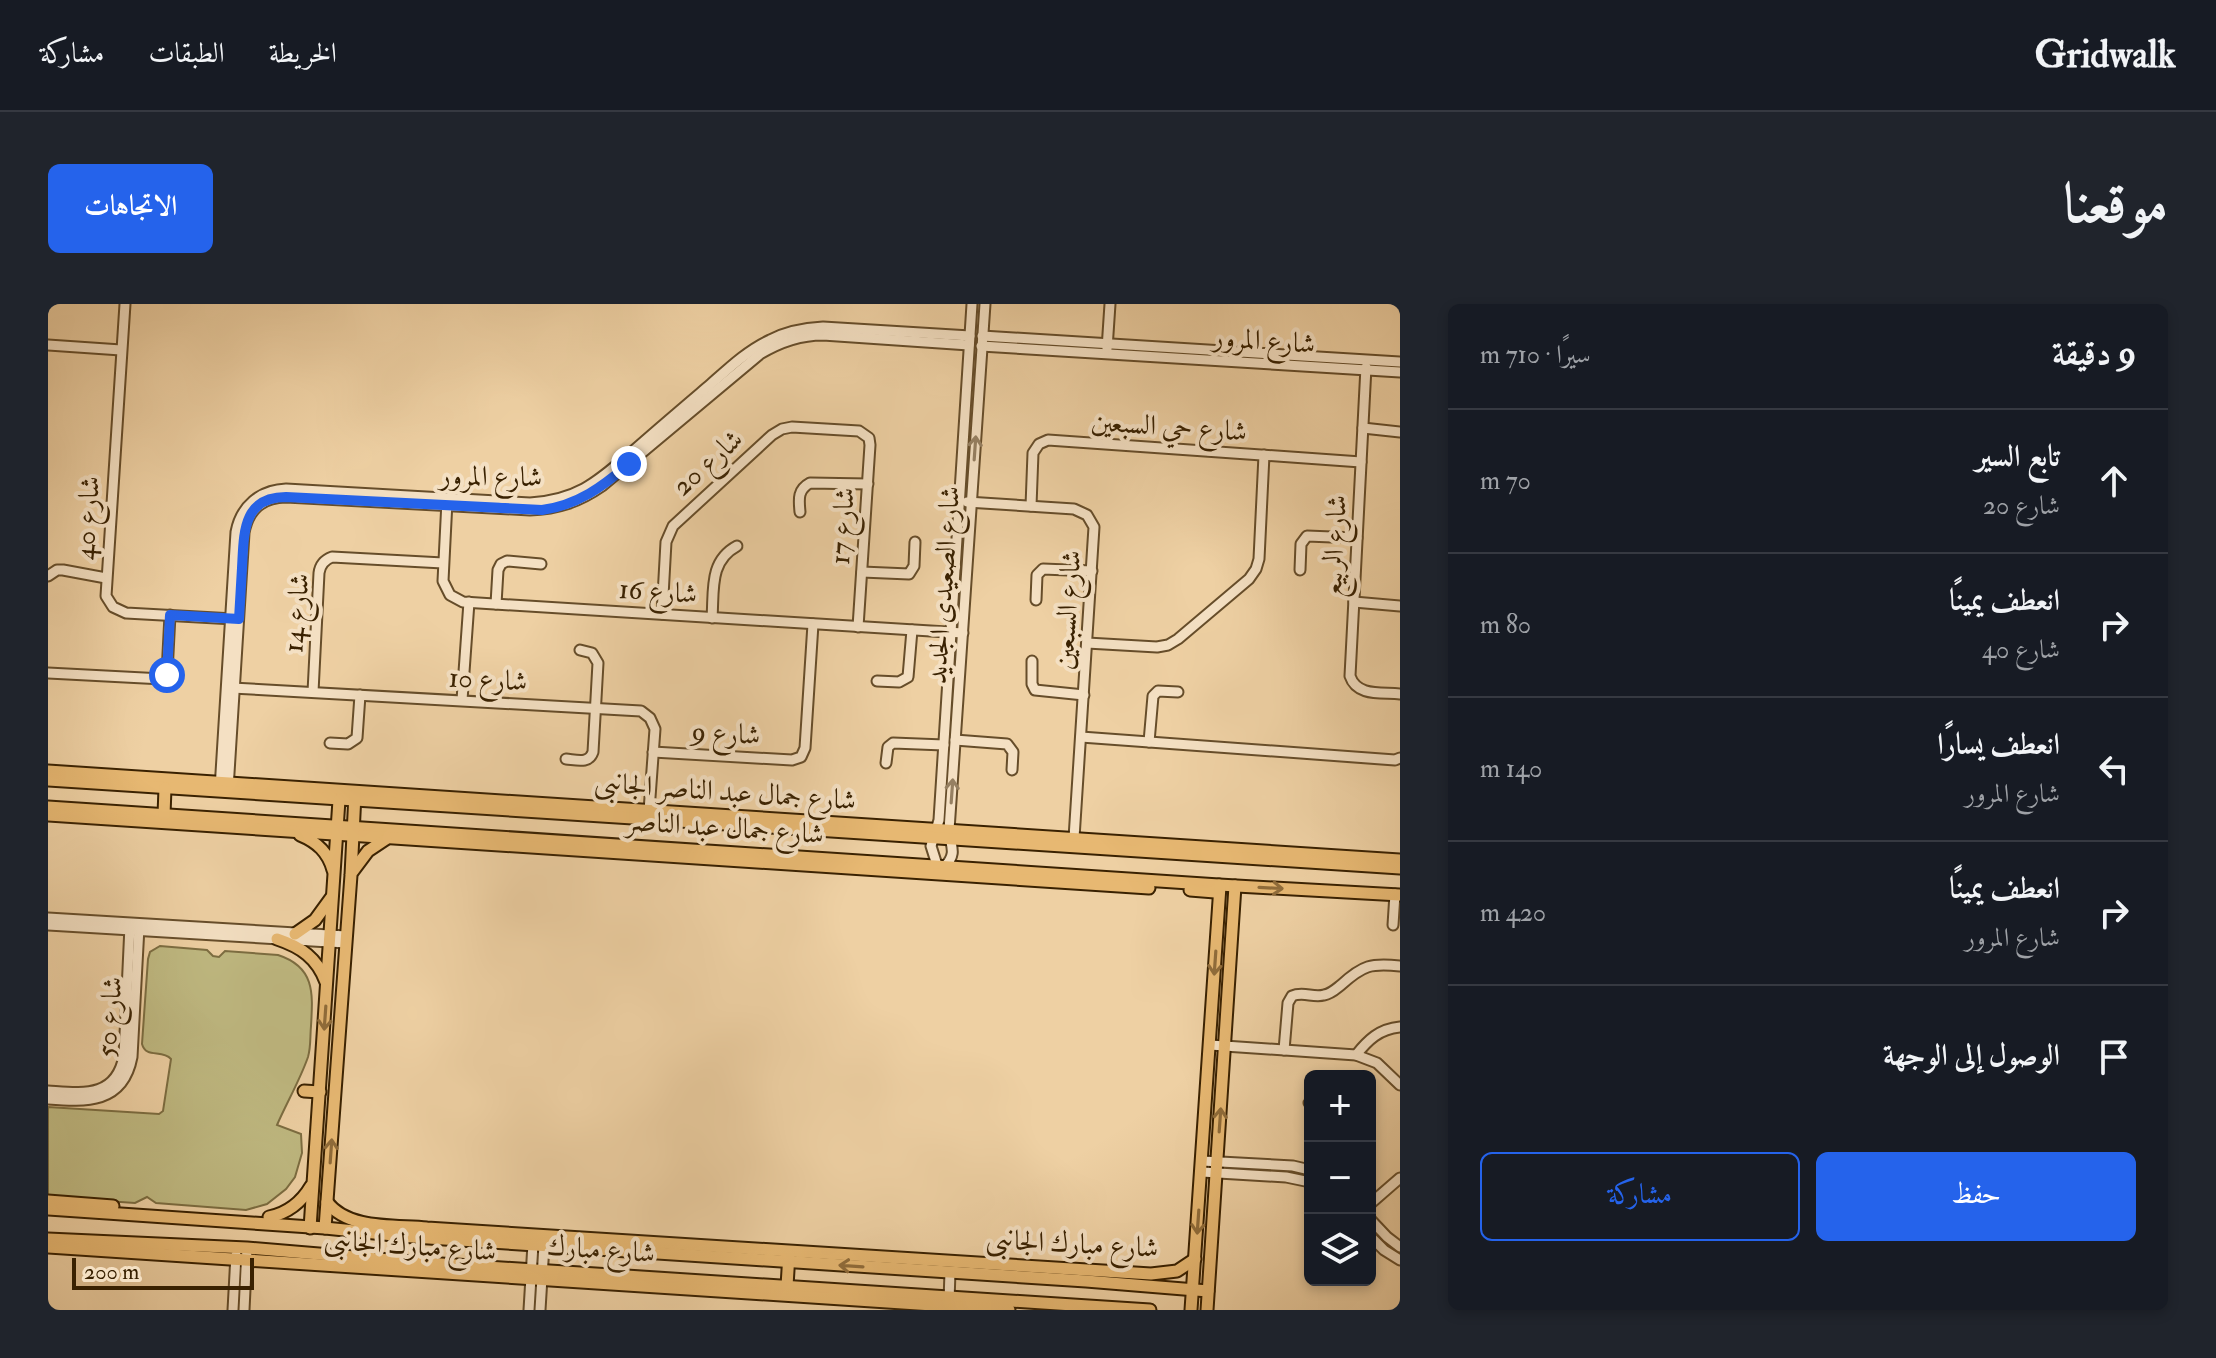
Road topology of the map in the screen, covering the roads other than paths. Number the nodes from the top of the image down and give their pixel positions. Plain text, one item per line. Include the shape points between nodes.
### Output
1 (125, 304) edge
2 (972, 304) edge
3 (985, 304) edge
4 (1110, 304) edge
5 (970, 340) junction
6 (982, 341) junction
7 (48, 345) edge
8 (1107, 349) junction
9 (121, 350) junction
10 (1400, 362) edge
11 (1366, 365) junction
12 (1400, 372) edge
13 (1363, 428) junction
14 (862, 432) joint
15 (1400, 432) edge
16 (1264, 455) junction
17 (1361, 462) junction
18 (868, 484) junction
19 (959, 501) junction
20 (447, 502) junction
21 (971, 502) junction
22 (1031, 506) junction
23 (800, 512) dead end
24 (1357, 538) junction
25 (915, 542) dead end
26 (737, 546) dead end
27 (443, 563) junction
28 (541, 564) dead end
29 (1300, 570) dead end
30 (1092, 571) junction
31 (862, 572) junction
32 (48, 576) edge
33 (106, 578) junction
34 (1036, 600) dead end
35 (469, 602) junction
36 (1354, 602) junction
37 (496, 604) junction
38 (1400, 606) edge
39 (662, 614) junction
40 (170, 615) junction
41 (712, 618) junction
42 (235, 619) junction
43 (813, 624) junction
44 (858, 627) junction
45 (912, 630) junction
46 (951, 633) junction
47 (963, 633) junction
48 (1087, 643) junction
49 (580, 650) dead end
50 (1032, 661) dead end
51 (48, 673) edge
52 (877, 681) dead end
53 (230, 688) junction
54 (313, 692) junction
55 (1178, 692) dead end
56 (1400, 694) edge
57 (360, 695) junction
58 (1084, 695) junction
59 (462, 700) junction
60 (596, 708) junction
61 (1081, 737) junction
62 (955, 740) junction
63 (1149, 742) junction
64 (330, 743) dead end
65 (944, 745) junction
66 (653, 752) junction
67 (1400, 758) edge
68 (566, 759) dead end
69 (886, 763) dead end
70 (1012, 770) dead end
71 (48, 771) edge
72 (48, 780) edge
73 (165, 788) junction
74 (224, 788) junction
75 (355, 796) junction
76 (339, 800) junction
77 (48, 807) edge
78 (649, 811) junction
79 (48, 815) edge
80 (164, 815) junction
81 (242, 824) junction
82 (337, 830) junction
83 (353, 831) junction
84 (292, 832) junction
85 (934, 833) junction
86 (950, 834) junction
87 (386, 838) junction
88 (1074, 838) junction
89 (1031, 840) junction
90 (539, 844) junction
91 (1122, 846) junction
92 (1400, 860) edge
93 (1358, 861) junction
94 (837, 864) junction
95 (941, 865) junction
96 (1400, 868) edge
97 (334, 873) junction
98 (351, 875) junction
99 (1114, 882) junction
100 (1219, 885) junction
101 (1235, 886) junction
102 (1190, 890) junction
103 (333, 894) junction
104 (1397, 895) edge
105 (48, 918) edge
106 (1218, 918) junction
107 (48, 925) edge
108 (1393, 925) dead end
109 (135, 927) junction
110 (295, 934) junction
111 (278, 936) junction
112 (330, 939) junction
113 (346, 940) junction
114 (1400, 966) edge
115 (327, 988) junction
116 (1400, 1027) edge
117 (128, 1043) junction
118 (1210, 1045) junction
119 (1224, 1046) junction
120 (1284, 1050) junction
121 (1356, 1055) junction
122 (1400, 1085) edge
123 (48, 1091) edge
124 (304, 1091) dead end
125 (320, 1092) junction
126 (48, 1099) edge
127 (318, 1119) junction
128 (333, 1120) junction
129 (1202, 1166) junction
130 (1216, 1167) junction
131 (1304, 1169) edge
132 (1400, 1178) edge
133 (1304, 1180) edge
134 (313, 1182) junction
135 (1376, 1199) edge
136 (48, 1201) edge
137 (327, 1202) junction
138 (48, 1209) edge
139 (148, 1212) junction
140 (269, 1217) junction
141 (310, 1224) junction
142 (325, 1224) junction
143 (1376, 1225) edge
144 (427, 1228) junction
145 (413, 1237) junction
146 (48, 1239) edge
147 (663, 1242) junction
148 (1376, 1242) edge
149 (539, 1245) junction
150 (48, 1247) edge
151 (1400, 1247) edge
152 (242, 1254) junction
153 (682, 1255) junction
154 (789, 1256) junction
155 (903, 1257) junction
156 (1195, 1259) junction
157 (1400, 1260) edge
158 (886, 1268) junction
159 (1066, 1269) junction
160 (950, 1272) junction
161 (537, 1274) junction
162 (1086, 1281) junction
163 (787, 1286) junction
164 (1193, 1290) junction
165 (1208, 1291) junction
166 (949, 1304) edge
167 (233, 1310) edge
168 (244, 1310) edge
169 (529, 1310) edge
170 (540, 1310) edge
171 (1009, 1310) edge
172 (1150, 1310) edge
173 (1191, 1310) edge
174 (1207, 1310) edge

1 - 9 street, شارع 40
2 - 5 street, شارع الصعيدى الجديد
3 - 6 street, شارع الصعيدى الجديد
4 - 8 street
5 - 19 street, شارع الصعيدى الجديد
5 - 20 street, شارع المرور via 823,335 788,340 727,375 596,491 575,502 530,510
6 - 8 street, شارع المرور
21 -> 6 street, شارع الصعيدى الجديد
7 - 9 street
8 - 11 street, شارع المرور
9 - 33 street, شارع 40
10 - 11 street, شارع المرور
11 - 12 street, شارع المرور
11 - 13 street, شارع الربيع
13 - 15 street
13 - 17 street, شارع الربيع
14 - 18 street, شارع 17 via 870,441
14 - 39 street, شارع 20 via 787,427 744,460 671,530 665,547
16 - 17 street, شارع حي السبعين
16 - 22 street, شارع حي السبعين via 1048,440 1033,453
16 - 48 street via 1259,559 1249,579 1172,644
17 - 24 street, شارع الربيع
18 - 23 street via 810,483 800,493
18 - 31 street, شارع 17
19 - 21 street, شارع السبعين
19 - 46 street, شارع الصعيدى الجديد
20 - 27 street
20 - 42 street, شارع المرور via 286,497 264,501 245,527
21 - 22 street, شارع السبعين
21 - 47 street, شارع الصعيدى الجديد
22 - 30 street, شارع السبعين via 1078,510 1089,518 1095,529
24 - 29 street via 1305,537
24 - 36 street, شارع الربيع
25 - 31 street via 909,574
26 - 41 street via 716,568
27 - 35 street via 447,592
27 - 54 street, شارع 14 via 325,560 319,573
28 - 37 street via 501,564
30 - 34 street via 1041,570
30 - 48 street, شارع السبعين
31 - 44 street, شارع 17
32 - 33 street via 57,570
33 - 40 street, شارع 40 via 106,596 117,610
35 - 37 street, شارع 16
35 - 59 street
36 - 38 street
36 - 56 street, شارع الربيع via 1351,682 1363,691
37 - 39 street, شارع 16
39 - 41 street, شارع 16
40 - 42 street, شارع 40
40 - 51 street via 163,679
41 - 43 street, شارع 16
42 - 53 street, شارع المرور
43 - 44 street, شارع 16
43 - 66 street, شارع 9 via 802,755 795,760
44 - 45 street, شارع 16
45 - 46 street, شارع 16
45 - 52 street via 908,677
46 - 47 street, شارع 16
46 - 65 street, شارع الصعيدى الجديد
47 - 62 street, شارع الصعيدى الجديد
48 - 58 street, شارع السبعين
49 - 60 street via 598,660
50 - 58 street via 1035,690
53 - 54 street, شارع 10
53 - 74 street, شارع المرور
54 - 57 street, شارع 10
55 - 63 street via 1158,691 1153,696
57 - 59 street, شارع 10
57 - 64 street via 357,738 348,744
58 - 61 street, شارع السبعين
59 - 60 street, شارع 10
60 - 66 street, شارع 10 via 647,715 655,729
60 - 68 street via 591,757
61 - 63 street
61 - 88 street, شارع السبعين
62 - 70 street via 1007,744 1013,749
86 -> 62 street, شارع الصعيدى الجديد
63 - 67 street
65 - 69 street via 893,743
65 - 85 street, شارع الصعيدى الجديد
66 - 78 street, شارع 10
71 - 74 main road, شارع جمال عبد الناصر الجانبى
72 - 73 main road, شارع جمال عبد الناصر
73 - 74 main road, شارع جمال عبد الناصر
73 - 80 main road
74 - 75 main road, شارع جمال عبد الناصر الجانبى
74 - 76 main road, شارع جمال عبد الناصر
75 - 76 main road, شارع جمال عبد الناصر
75 - 78 main road, شارع جمال عبد الناصر الجانبى
75 - 83 main road
75 - 85 main road, شارع جمال عبد الناصر
76 - 82 main road
77 - 80 main road
78 - 85 main road, شارع جمال عبد الناصر الجانبى
79 - 81 main road
80 - 81 main road
81 - 82 main road
81 - 84 main road
82 - 83 main road
82 - 84 main road
82 - 97 main road
83 - 87 main road
83 - 90 main road
83 - 98 main road
84 - 97 main road via 323,849
85 - 86 main road, شارع جمال عبد الناصر الجانبى
85 - 95 street, شارع الصعيدى الجديد via 932,854
86 - 89 main road, شارع جمال عبد الناصر الجانبى
86 - 95 street, شارع الصعيدى الجديد via 952,857
87 - 90 main road
87 - 98 main road via 368,851
88 - 89 main road, شارع جمال عبد الناصر الجانبى
88 - 91 main road, شارع جمال عبد الناصر الجانبى
89 - 91 main road
90 - 94 main road
91 - 93 main road, شارع جمال عبد الناصر الجانبى
92 - 93 main road, شارع جمال عبد الناصر الجانبى
93 - 96 main road
94 - 95 main road, شارع جمال عبد الناصر
94 - 99 main road
95 - 99 main road, شارع جمال عبد الناصر
97 - 103 main road
98 - 113 main road
99 - 100 main road, شارع جمال عبد الناصر
99 - 102 main road
100 - 101 main road, شارع جمال عبد الناصر
100 - 102 main road via 1215,892
100 - 106 main road
101 -> 104 main road, شارع جمال عبد الناصر
101 - 119 main road
102 - 106 main road via 1210,904
103 - 110 main road via 321,915
103 - 112 main road
104 - 108 street
105 - 109 street
106 -> 118 main road
107 - 109 street
109 - 111 street
109 - 117 street, شارع 50
110 - 111 street
110 - 112 street
111 - 112 street
111 - 115 main road via 313,959
112 - 113 street
112 - 115 main road
113 - 128 main road
114 - 120 street via 1372,965 1327,995 1292,996
115 -> 125 main road
116 - 121 street via 1377,1033
117 - 123 street, شارع 50 via 120,1071 106,1086 85,1093
117 - 126 street, شارع 50 via 131,1063 109,1093 85,1101
118 - 119 street
118 - 129 main road
119 - 120 street
130 -> 119 main road
120 - 121 street
121 - 122 street via 1377,1063
124 - 125 main road
125 - 127 main road
127 - 128 main road
127 - 134 main road
137 -> 128 main road
129 - 130 street
129 -> 156 main road
130 - 131 street
130 - 133 street
130 - 165 main road
132 - 135 street
134 - 140 main road via 295,1205
134 - 141 main road
136 - 139 main road, شارع مبارك الجانبى
137 - 142 main road
137 - 144 main road, شارع مبارك الجانبى via 355,1222
138 - 139 main road
139 - 140 main road, شارع مبارك الجانبى
139 - 141 main road
140 - 141 main road, شارع مبارك الجانبى
141 - 142 main road, شارع مبارك الجانبى
142 - 145 main road, شارع مبارك
143 - 151 street
144 - 145 main road
144 - 147 main road, شارع مبارك الجانبى
145 - 149 main road, شارع مبارك
146 - 152 main road, شارع مبارك
147 - 153 main road
147 - 154 main road, شارع مبارك الجانبى
148 - 157 street
149 - 153 main road, شارع مبارك
149 - 161 street
150 - 152 main road
152 - 161 main road, شارع مبارك
152 - 167 street
152 - 168 street
153 - 154 main road, شارع مبارك
154 - 155 main road, شارع مبارك الجانبى
158 -> 154 main road, شارع مبارك
154 - 163 main road
155 - 158 main road
155 - 159 main road, شارع مبارك الجانبى
156 - 159 main road, شارع مبارك الجانبى via 1161,1274
156 - 164 main road
158 - 160 main road, شارع مبارك
159 - 162 main road
160 - 162 main road, شارع مبارك
160 - 166 street
161 - 163 main road, شارع مبارك
161 - 166 main road
161 - 169 street
161 - 170 street
162 - 164 main road, شارع مبارك
163 - 166 main road, شارع مبارك
164 - 165 main road, شارع مبارك
164 - 173 main road
165 - 174 main road
166 - 171 main road
166 - 172 main road, شارع مبارك

